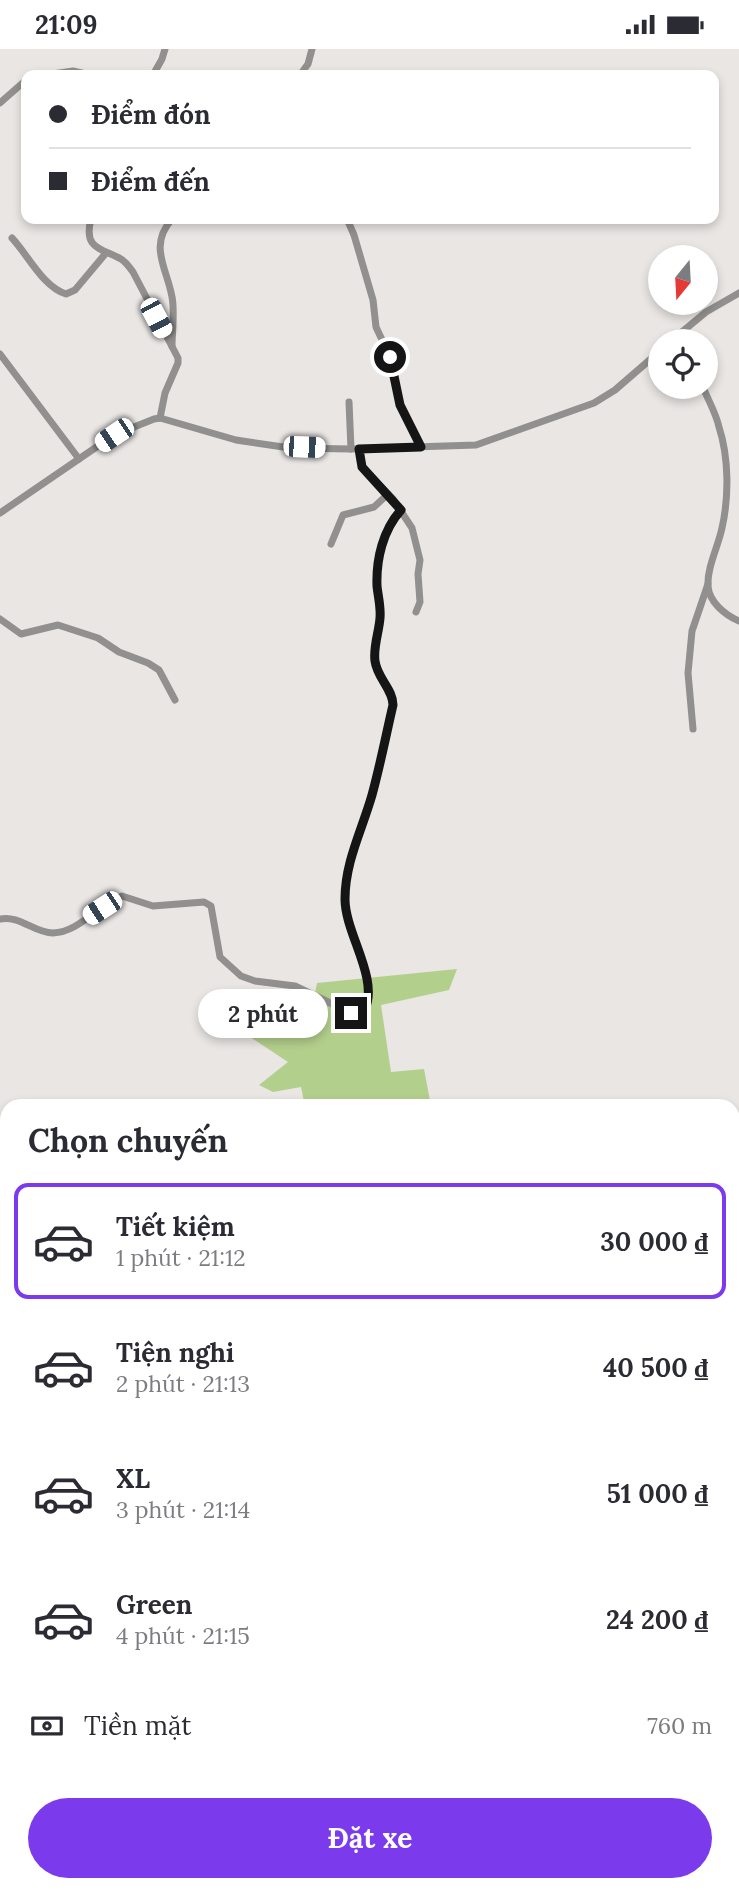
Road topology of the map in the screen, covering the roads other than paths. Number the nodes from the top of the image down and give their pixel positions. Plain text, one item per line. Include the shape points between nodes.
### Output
1 (165, 49) edge
2 (312, 49) edge
3 (156, 70) edge
4 (304, 70) edge
5 (21, 84) edge
6 (1, 98) edge
7 (90, 224) edge
8 (168, 224) edge
9 (349, 224) edge
10 (12, 239) dead end
11 (106, 253) junction
12 (739, 293) edge
13 (685, 329) edge
14 (172, 347) junction
15 (0, 354) edge
16 (648, 361) edge
17 (707, 399) edge
18 (349, 402) dead end
19 (160, 418) junction
20 (421, 447) junction
21 (355, 449) junction
22 (79, 459) junction
23 (388, 494) junction
24 (401, 510) junction
25 (0, 513) edge
26 (331, 544) dead end
27 (708, 583) junction
28 (416, 612) dead end
29 (0, 619) edge
30 (739, 621) edge
31 (174, 700) dead end
32 (692, 729) dead end
33 (0, 919) edge

1 - 3 street
2 - 4 street
5 - 6 street
7 - 11 street via 91,241
8 - 14 street via 160,249 172,296
9 - 20 street via 400,405
10 - 11 street via 43,277 66,294 75,290
11 - 14 street via 125,261 133,272
12 - 13 street
14 - 19 street via 178,363
15 - 22 street
16 - 20 street via 603,399 528,428 476,445
17 - 27 street via 719,425 727,485
18 - 21 street
19 - 21 street via 259,444
19 - 22 street via 114,435
20 - 21 street
21 - 23 street via 362,467
22 - 25 street
23 - 24 street
23 - 26 street via 374,507 343,515
24 - 28 street via 412,528 420,560 421,602
24 - 33 street via 388,526 377,580 380,618 375,661 393,705 373,793 352,853 345,897 369,987 365,1009 351,1013 295,986 241,976 220,957 211,906 204,902 153,906 122,896 54,933 11,918
27 - 30 street via 715,604
27 - 32 street via 692,631 688,673
29 - 31 street via 21,634 58,625 97,638 159,670

